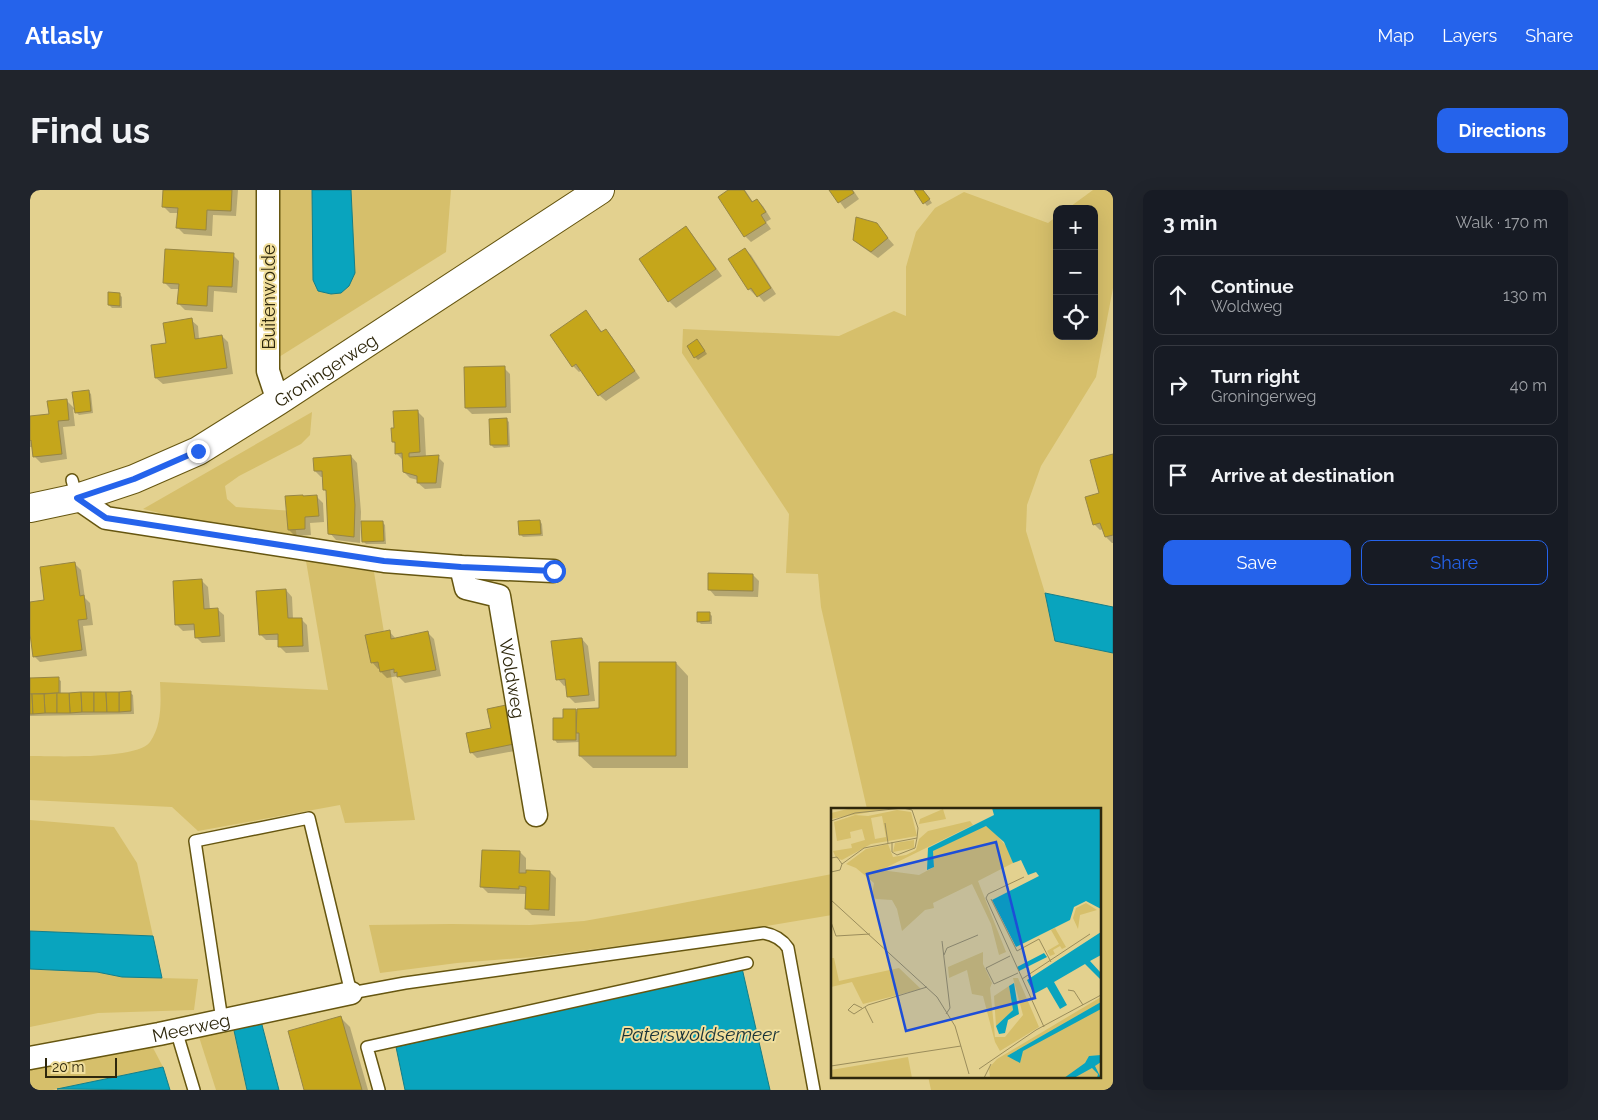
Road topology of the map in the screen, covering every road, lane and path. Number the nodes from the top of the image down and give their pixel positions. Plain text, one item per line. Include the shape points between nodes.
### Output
1 (268, 190) edge
2 (600, 190) edge
3 (278, 401) junction
4 (74, 489) junction
5 (30, 508) edge
6 (461, 567) junction
7 (554, 571) dead end
8 (536, 815) dead end
9 (747, 963) dead end
10 (351, 993) junction
11 (222, 1020) junction
12 (176, 1030) junction
13 (30, 1058) edge
14 (194, 1090) edge
15 (379, 1090) edge
16 (814, 1090) edge

1 - 3 street, Buitenwolde via 268,371
2 - 3 main road, Groningerweg
3 - 4 main road, Groningerweg via 198,451 134,479
4 - 5 main road, Groningerweg
4 - 6 street via 106,518 384,561
6 - 7 street
6 - 8 street, Woldweg via 466,588 499,596
9 - 15 lane via 367,1046
10 - 11 street, Meerweg
10 - 11 lane via 309,818 195,841
10 - 16 lane via 764,933 774,935 788,948
11 - 12 street, Meerweg
12 - 13 street, Meerweg
12 - 14 lane

